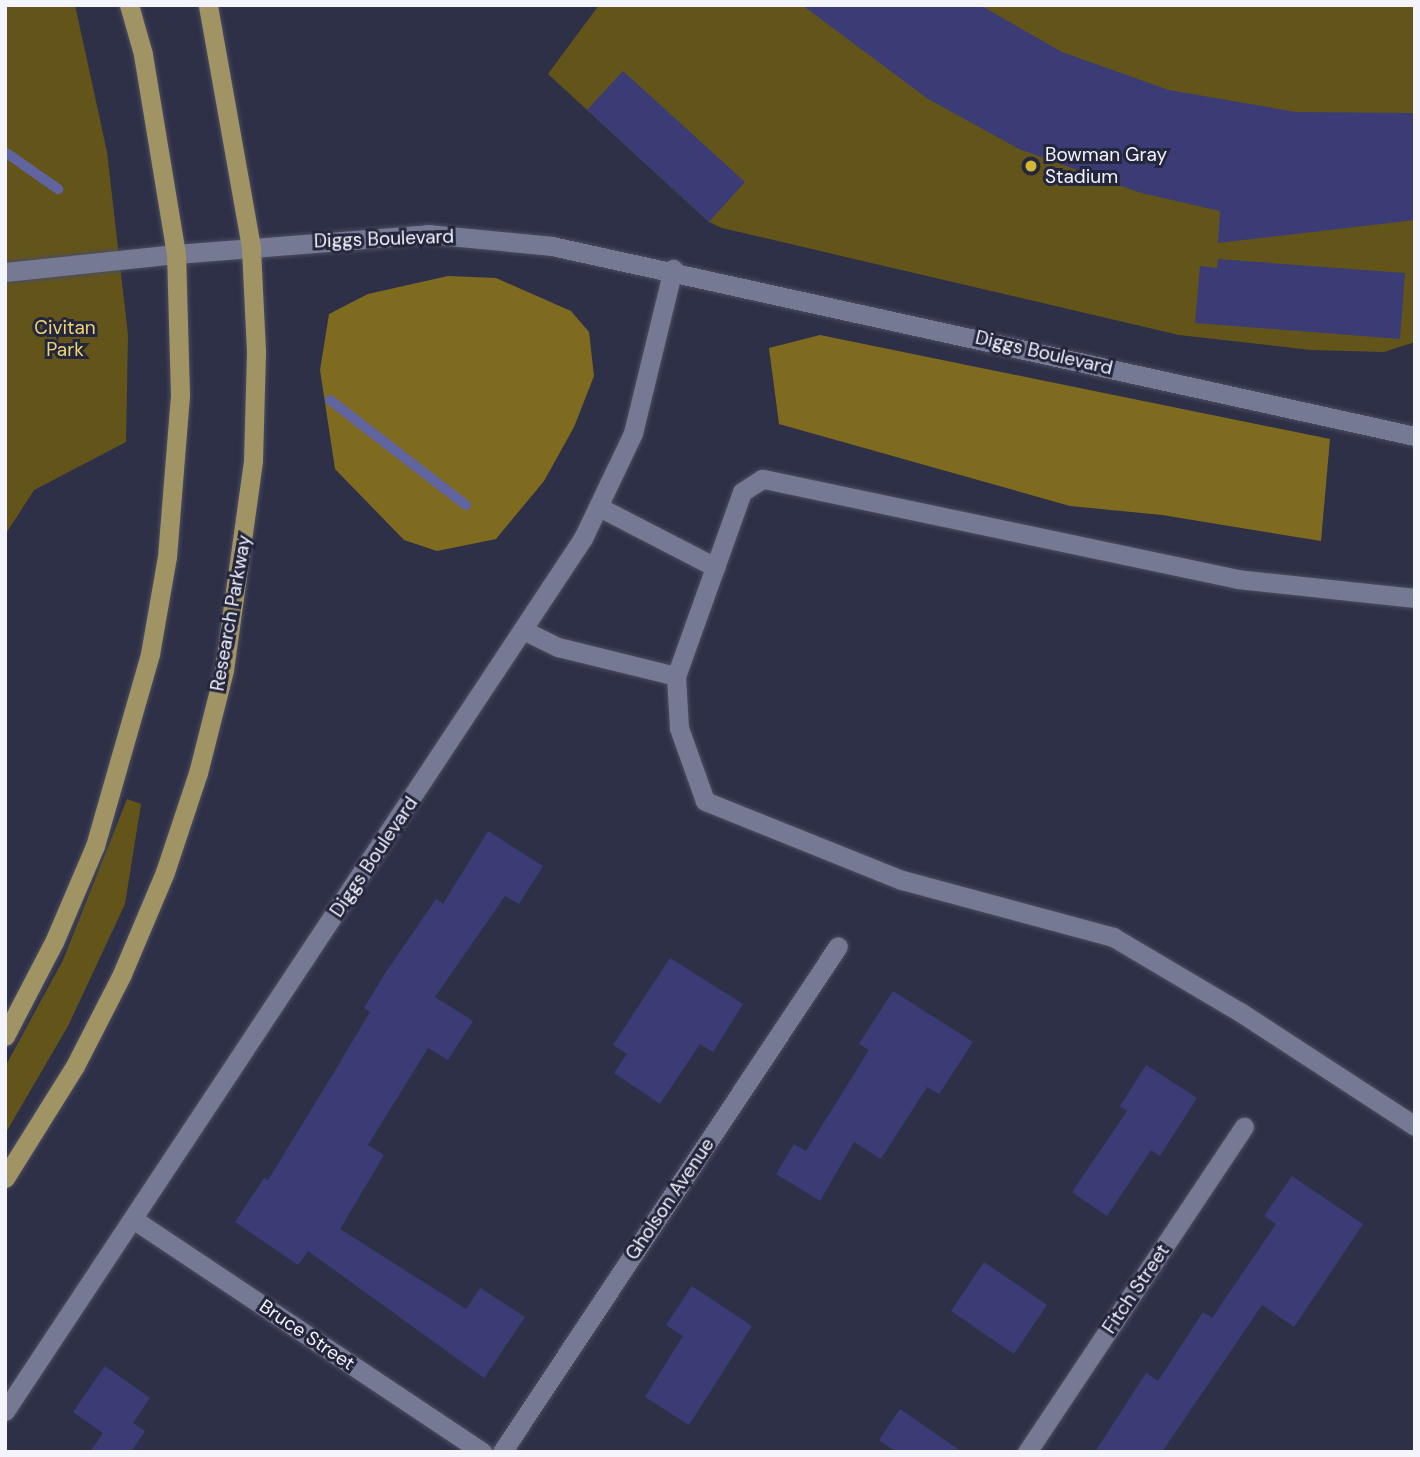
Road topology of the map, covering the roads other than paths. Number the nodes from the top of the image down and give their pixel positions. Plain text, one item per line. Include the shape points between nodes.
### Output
1 (130, 5) edge
2 (208, 5) edge
3 (251, 247) junction
4 (176, 254) junction
5 (673, 269) junction
6 (5, 272) edge
7 (1415, 436) edge
8 (599, 507) junction
9 (715, 567) junction
10 (1415, 598) edge
11 (525, 631) junction
12 (676, 676) junction
13 (838, 946) dead end
14 (5, 1036) edge
15 (1415, 1126) edge
16 (1244, 1127) dead end
17 (5, 1178) edge
18 (133, 1219) junction
19 (5, 1411) edge
20 (482, 1452) edge
21 (502, 1452) edge
22 (1027, 1452) edge

1 - 4 main road via 143,54
2 - 3 main road, Research Parkway
3 - 4 street, Diggs Boulevard
3 - 5 street, Diggs Boulevard via 428,234 552,246
3 - 17 main road, Research Parkway via 256,351 253,460 224,670 198,774 165,872 122,974 75,1066
4 - 6 street, Diggs Boulevard
4 - 14 main road via 178,455 150,654 95,846 54,942
5 - 7 street, Diggs Boulevard
5 - 8 street, Diggs Boulevard via 647,391
8 - 9 street
8 - 11 street, Diggs Boulevard
9 - 10 street via 742,492 762,479 1238,579
9 - 12 street
11 - 12 street via 558,647
11 - 18 street, Diggs Boulevard
12 - 15 street via 679,728 705,801 902,880 1113,937 1240,1012
13 - 21 street, Gholson Avenue
16 - 22 street, Fitch Street
18 - 19 street, Diggs Boulevard
18 - 20 street, Bruce Street

